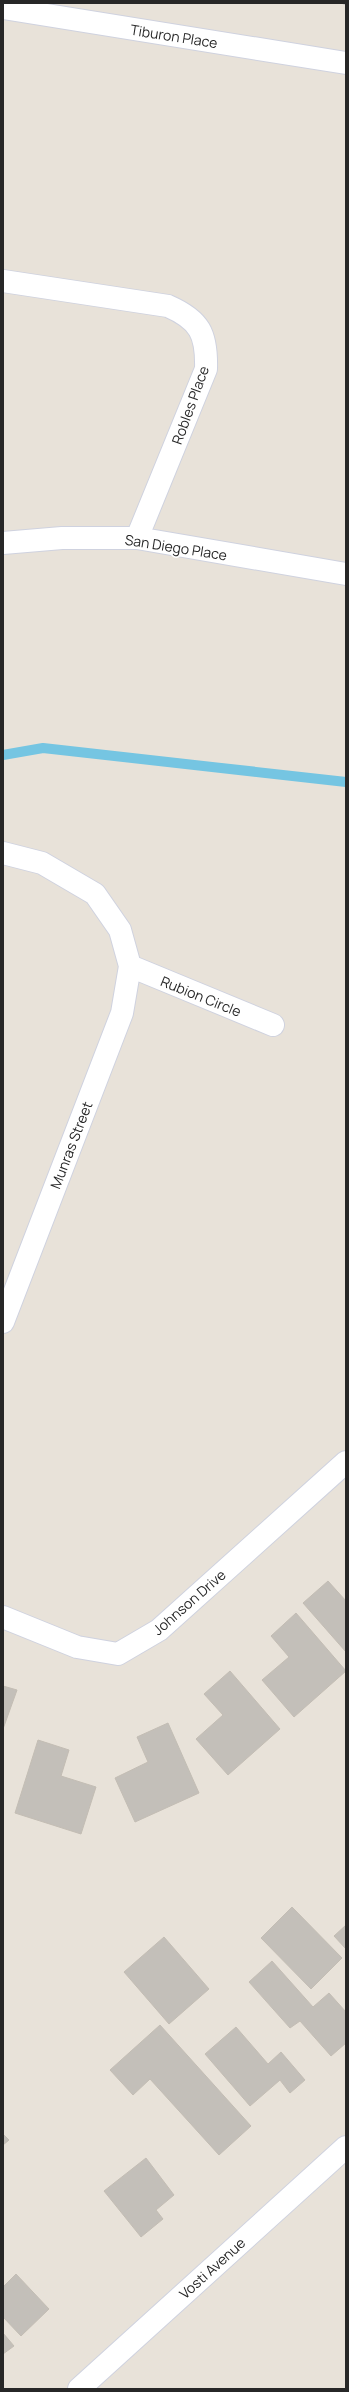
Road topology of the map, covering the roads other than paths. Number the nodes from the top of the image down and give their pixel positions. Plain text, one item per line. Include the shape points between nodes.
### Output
1 (3, 8) edge
2 (346, 63) edge
3 (3, 281) edge
4 (137, 538) junction
5 (3, 543) edge
6 (346, 574) edge
7 (3, 853) edge
8 (130, 966) junction
9 (273, 1025) dead end
10 (3, 1322) edge
11 (346, 1462) edge
12 (3, 1617) edge
13 (346, 2146) edge
14 (79, 2389) edge

1 - 2 street, Tiburon Place
3 - 4 street, Robles Place via 168,306 185,314 198,326 207,347 206,369
4 - 5 street, San Diego Place via 62,538
4 - 6 street, San Diego Place
7 - 8 street via 42,863 95,894 120,930
8 - 9 street, Rubion Circle
8 - 10 street, Munras Street via 122,1013
11 - 12 street, Johnson Drive via 159,1630 118,1654 77,1647
13 - 14 street, Vosti Avenue

